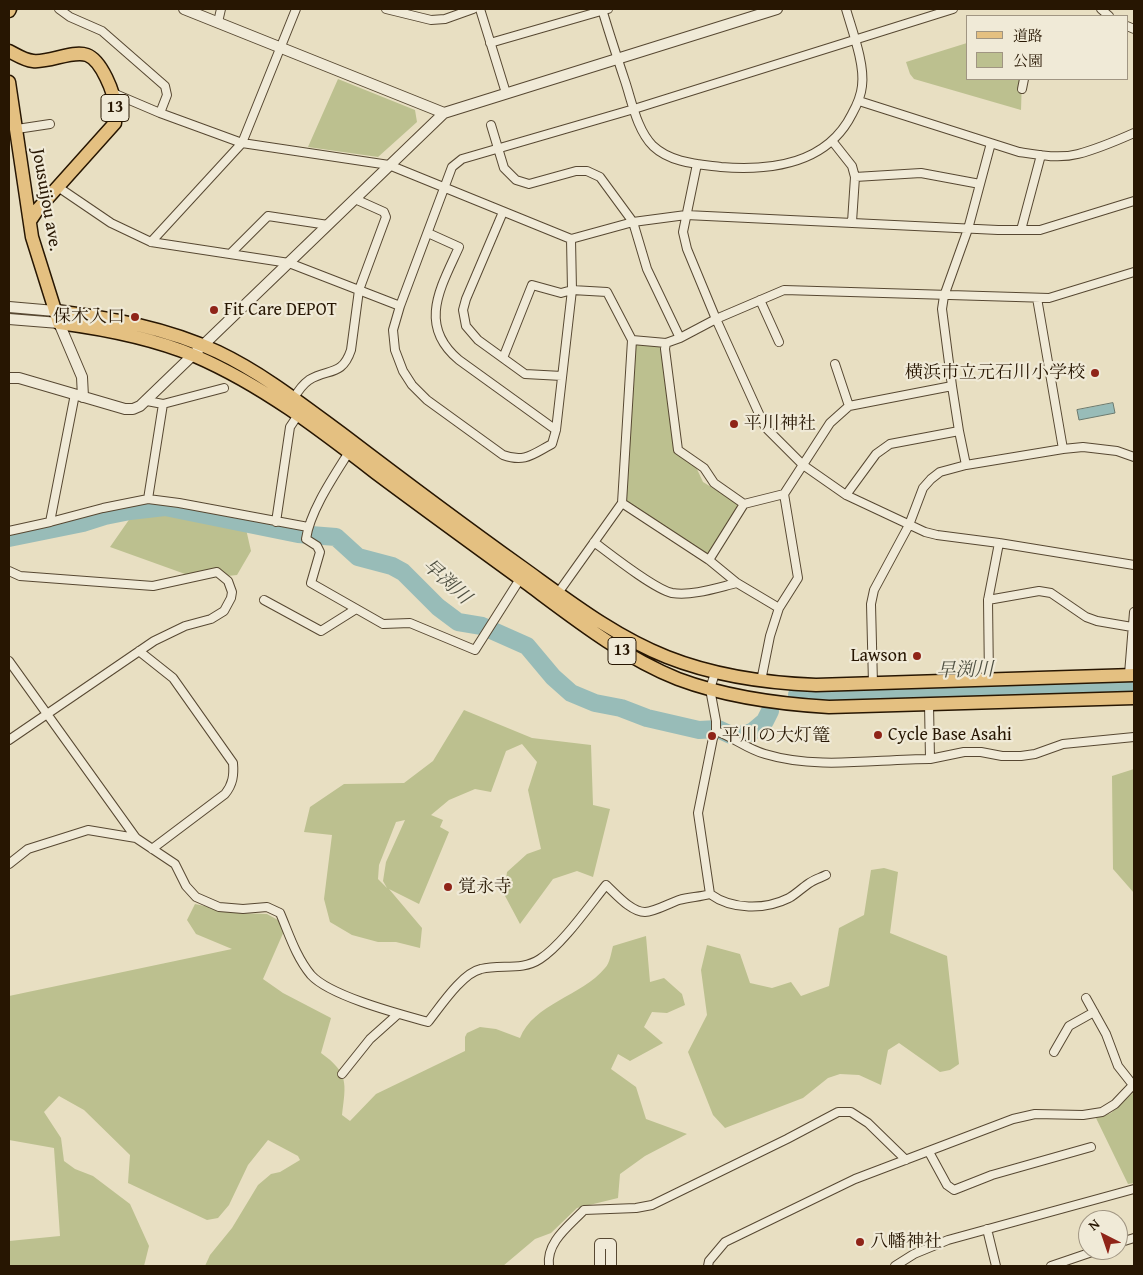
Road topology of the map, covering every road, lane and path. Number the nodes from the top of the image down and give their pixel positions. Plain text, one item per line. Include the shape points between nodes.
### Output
1 (60, 9) edge
2 (184, 9) edge
3 (221, 9) edge
4 (296, 9) edge
5 (386, 9) edge
6 (472, 9) edge
7 (480, 9) edge
8 (604, 9) edge
9 (777, 9) edge
10 (846, 9) edge
11 (953, 9) edge
12 (218, 22) junction
13 (855, 38) junction
14 (490, 43) junction
15 (279, 47) junction
16 (9, 51) edge
17 (617, 58) junction
18 (1024, 80) edge
19 (9, 82) edge
20 (1022, 89) dead end
21 (113, 93) junction
22 (506, 93) junction
23 (859, 101) junction
24 (634, 109) junction
25 (160, 113) junction
26 (444, 113) junction
27 (50, 124) dead end
28 (491, 125) dead end
29 (17, 129) junction
30 (1134, 133) edge
31 (833, 142) junction
32 (242, 143) junction
33 (992, 144) junction
34 (497, 148) junction
35 (1041, 155) junction
36 (697, 164) junction
37 (389, 165) junction
38 (855, 177) junction
39 (980, 184) junction
40 (58, 187) junction
41 (444, 188) junction
42 (355, 199) junction
43 (1134, 201) edge
44 (503, 212) junction
45 (686, 215) junction
46 (30, 221) junction
47 (633, 222) junction
48 (852, 222) junction
49 (328, 224) junction
50 (968, 228) junction
51 (1021, 230) junction
52 (428, 233) junction
53 (571, 239) junction
54 (151, 242) junction
55 (230, 254) junction
56 (289, 263) junction
57 (1134, 272) edge
58 (359, 290) junction
59 (572, 290) junction
60 (944, 296) junction
61 (1037, 298) junction
62 (760, 300) junction
63 (400, 306) junction
64 (9, 307) edge
65 (54, 311) junction
66 (9, 319) edge
67 (716, 319) junction
68 (59, 323) junction
69 (680, 338) junction
70 (632, 340) junction
71 (779, 342) dead end
72 (666, 344) junction
73 (203, 345) junction
74 (193, 355) junction
75 (503, 358) junction
76 (835, 364) dead end
77 (562, 376) junction
78 (9, 378) edge
79 (952, 386) junction
80 (224, 388) dead end
81 (79, 395) junction
82 (294, 398) junction
83 (147, 401) junction
84 (164, 404) junction
85 (849, 406) junction
86 (298, 416) junction
87 (556, 430) junction
88 (959, 431) junction
89 (1063, 449) junction
90 (349, 452) junction
91 (1134, 457) edge
92 (803, 465) junction
93 (966, 465) junction
94 (784, 494) junction
95 (846, 495) junction
96 (148, 499) junction
97 (622, 503) junction
98 (744, 504) junction
99 (50, 522) junction
100 (276, 522) junction
101 (909, 525) junction
102 (9, 530) edge
103 (307, 533) junction
104 (594, 542) junction
105 (999, 543) junction
106 (709, 560) junction
107 (1134, 565) edge
108 (9, 571) edge
109 (520, 578) junction
110 (737, 583) junction
111 (558, 593) junction
112 (264, 600) dead end
113 (988, 600) junction
114 (356, 608) junction
115 (779, 608) junction
116 (1134, 612) edge
117 (1132, 627) junction
118 (139, 651) junction
119 (9, 661) edge
120 (715, 673) junction
121 (1132, 675) edge
122 (989, 680) junction
123 (761, 681) junction
124 (873, 684) junction
125 (710, 689) junction
126 (1134, 698) edge
127 (929, 704) junction
128 (46, 713) junction
129 (716, 731) junction
130 (1134, 737) edge
131 (9, 740) edge
132 (930, 759) junction
133 (136, 838) junction
134 (152, 849) junction
135 (9, 864) edge
136 (826, 875) dead end
137 (710, 894) junction
138 (1086, 998) dead end
139 (1094, 1012) junction
140 (398, 1014) junction
141 (1054, 1052) dead end
142 (342, 1074) dead end
143 (1134, 1085) edge
144 (1091, 1147) dead end
145 (928, 1152) junction
146 (906, 1160) junction
147 (1134, 1189) edge
148 (986, 1229) junction
149 (1078, 1257) edge
150 (546, 1265) edge
151 (600, 1266) edge
152 (612, 1266) edge
153 (708, 1266) edge
154 (895, 1266) edge
155 (996, 1266) edge
156 (1051, 1266) edge

1 - 25 street via 102,31 165,86 167,95
2 - 12 street
3 - 12 street
4 - 15 street
5 - 6 street via 431,20 445,19
7 - 14 street
8 - 14 street
8 - 17 street
9 - 17 street
10 - 13 street
11 - 13 street
12 - 15 street
13 - 23 street via 862,74
13 - 24 street
14 - 22 street
15 - 26 street
15 - 32 street
16 - 21 main road, 13 via 34,62 86,55 102,70
17 - 22 street
17 - 24 street
18 - 20 street
19 - 29 main road, Jousuijou ave.
21 - 25 street
21 - 40 main road, 13 via 116,107 114,123
22 - 26 street
23 - 31 street via 847,125
23 - 33 street
24 - 34 street
24 - 36 street via 645,136 654,147 666,155
25 - 32 street
26 - 37 street
27 - 29 street
28 - 34 street
29 - 46 main road, Jousuijou ave.
30 - 35 street via 1078,154
31 - 36 street via 815,154 767,167
31 - 38 street via 852,166
32 - 37 street
32 - 54 street
33 - 35 street
33 - 39 street
34 - 41 street via 462,159 452,167
34 - 47 street via 508,174 529,184 576,171 588,171 600,177
35 - 51 street
36 - 45 street
37 - 41 street
37 - 42 street
38 - 39 street via 921,173
38 - 48 street
39 - 50 street
40 - 46 main road, 13
40 - 54 street via 111,223
41 - 44 street
41 - 52 street
42 - 49 street
42 - 58 street via 384,212 386,217
43 - 51 street via 1040,230
44 - 53 street
44 - 75 street via 463,310 470,331
45 - 47 street
45 - 48 street
45 - 67 street via 683,232 687,249
46 - 65 main road, Jousuijou ave.
47 - 53 street
47 - 69 street via 647,269
48 - 50 street
49 - 55 street via 268,216
49 - 56 street
50 - 51 street
50 - 60 street
52 - 63 street
52 - 87 street via 459,247 438,294 436,328 441,341 459,360
53 - 59 street
54 - 55 street
55 - 56 street
56 - 58 street
56 - 73 street
57 - 61 street via 1049,298
58 - 63 street
58 - 82 street via 348,358 335,372 304,385
59 - 70 street via 607,292
59 - 75 street via 561,293 532,285
59 - 77 street
60 - 61 street
60 - 62 street via 784,290
60 - 79 street via 942,309
61 - 89 street
62 - 67 street
62 - 71 street
63 - 87 street via 393,330 395,350 412,385 427,400 503,455 514,459 527,458 552,444
64 - 65 street
65 - 68 main road, Jousuijou ave.
65 - 73 main road, 13 via 127,321
66 - 68 street
67 - 69 street
67 - 92 street via 765,427
68 - 74 main road, 13 via 122,333
68 - 81 street via 82,377
69 - 72 street
70 - 72 street
70 - 97 street
72 - 98 street via 678,450 704,468 714,483
73 - 74 street
73 - 82 main road, 13 via 258,374
74 - 83 street
74 - 86 main road, 13 via 247,382
75 - 77 street via 525,374
76 - 85 street
77 - 87 street
78 - 81 street
79 - 85 street
79 - 88 street
80 - 84 street
81 - 83 street via 125,409 133,409
81 - 99 street
82 - 111 main road, 13
83 - 84 street
84 - 96 street
85 - 92 street via 830,423
86 - 90 main road, 13
86 - 100 street via 290,427
88 - 93 street
88 - 95 street via 890,444 876,454
89 - 91 street via 1083,447 1118,451
89 - 93 street
90 - 103 street via 329,483
90 - 109 main road, 13
92 - 94 street
92 - 95 street
93 - 101 street via 940,472 931,479 923,488
94 - 98 street
94 - 115 street via 798,578
95 - 101 street
96 - 99 street
96 - 100 street
97 - 104 street
97 - 106 street
98 - 106 street
99 - 102 street
100 - 103 street
101 - 105 street via 937,535
101 - 124 street via 874,590 871,604
103 - 114 street via 320,552 311,583
104 - 110 street via 652,584 670,592 691,593
104 - 111 street
105 - 107 street
105 - 113 street
106 - 110 street
108 - 118 street via 20,576 153,586 217,572 228,580 232,592 224,610 211,619 185,626
109 - 114 street via 475,650 410,623 383,624
109 - 125 main road, 13 via 618,649 678,679
110 - 115 street
111 - 120 main road, 13 via 627,638 668,657
112 - 114 street via 321,631
113 - 117 street via 1038,591 1051,593 1086,617
113 - 122 street
115 - 123 street
116 - 117 street
117 - 121 street
118 - 128 street
118 - 134 street via 173,678 233,763 234,774 225,794
119 - 128 street
120 - 123 main road, 13
120 - 125 street
121 - 122 main road, 13
122 - 124 main road, 13
123 - 124 main road, 13 via 816,685
125 - 127 main road, 13 via 798,705
125 - 129 street
126 - 127 main road, 13
127 - 132 street
128 - 131 street
128 - 133 street
129 - 132 street via 763,754 788,760 862,762
129 - 137 street via 698,813
130 - 132 street via 1063,744 1020,756 972,752
133 - 134 street
133 - 135 street via 88,830 28,849
134 - 140 street via 175,864 186,886 196,897 218,907 267,907 280,913 298,956 320,983
136 - 137 street via 790,898 775,903 740,906 720,901
137 - 140 street via 682,899 646,912 635,909 606,885 569,932 540,959 530,964 473,972 466,976 428,1022
138 - 139 street
139 - 141 street via 1069,1026
139 - 143 street via 1118,1066
140 - 142 street via 370,1039
143 - 145 street via 1102,1112 1035,1114 1013,1119
144 - 145 street via 992,1175 954,1190 947,1185
145 - 146 street
146 - 150 street via 868,1123 852,1112 838,1112 652,1205 584,1210 553,1243
146 - 153 street via 855,1180 724,1242
147 - 148 street
148 - 154 street via 948,1240
148 - 155 street
149 - 156 street
151 - 152 street via 600,1244 611,1244

